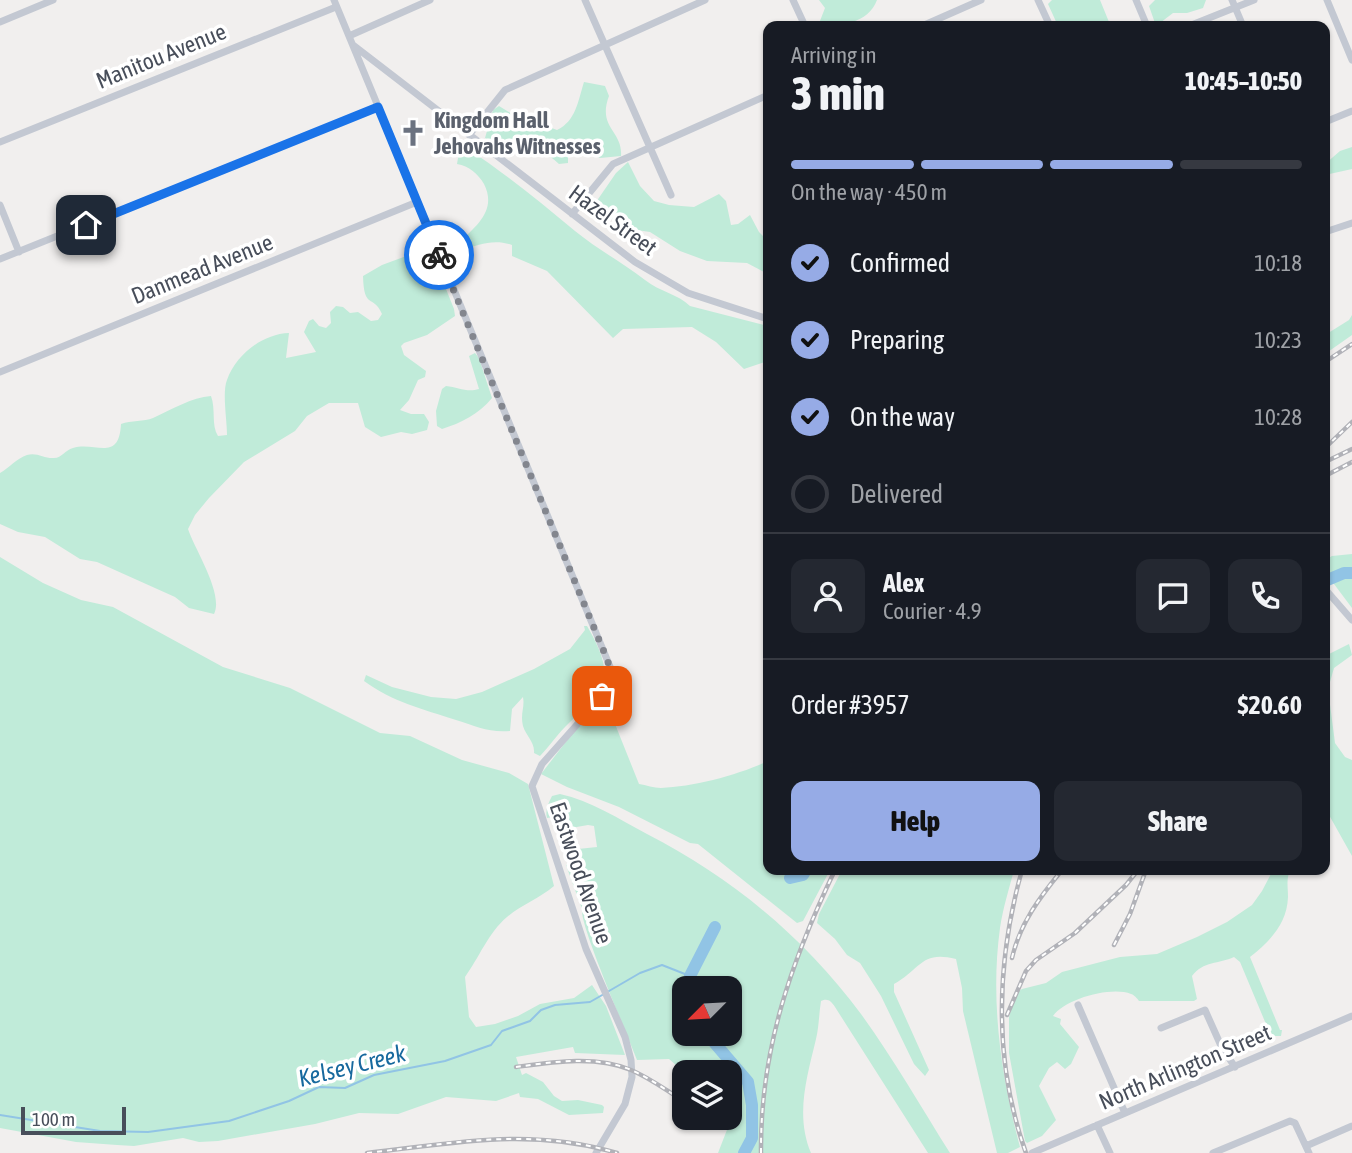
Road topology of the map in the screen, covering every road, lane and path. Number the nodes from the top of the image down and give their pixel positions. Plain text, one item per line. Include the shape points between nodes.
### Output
1 (53, 0) edge
2 (430, 0) edge
3 (585, 0) edge
4 (705, 0) edge
5 (793, 0) edge
6 (981, 0) edge
7 (1038, 0) edge
8 (1136, 0) edge
9 (1254, 0) edge
10 (1327, 0) edge
11 (335, 4) edge
12 (1233, 4) edge
13 (803, 21) edge
14 (933, 21) edge
15 (1048, 21) edge
16 (1145, 21) edge
17 (1199, 21) edge
18 (1240, 21) edge
19 (0, 22) edge
20 (349, 36) junction
21 (353, 44) junction
22 (605, 44) junction
23 (1352, 60) edge
24 (763, 97) edge
25 (378, 107) junction
26 (1352, 111) edge
27 (1330, 120) edge
28 (469, 135) junction
29 (0, 142) edge
30 (650, 147) junction
31 (671, 195) dead end
32 (417, 202) junction
33 (0, 205) edge
34 (572, 214) junction
35 (1352, 223) edge
36 (1330, 228) edge
37 (19, 251) junction
38 (0, 259) edge
39 (763, 318) edge
40 (0, 372) edge
41 (1330, 595) edge
42 (1352, 620) edge
43 (1078, 1005) dead end
44 (1352, 1016) edge
45 (1161, 1028) dead end
46 (1235, 1067) junction
47 (1125, 1113) junction
48 (1097, 1125) junction
49 (1352, 1126) edge
50 (1308, 1150) edge
51 (596, 1153) edge
52 (1032, 1153) edge
53 (1110, 1153) edge
54 (1213, 1153) edge

1 - 19 street
2 - 20 street
3 - 22 street
4 - 22 street
5 - 13 street
6 - 14 street
7 - 15 street
8 - 16 street
9 - 12 street
10 - 23 street
11 - 20 street, Eastwood Avenue
11 - 29 street, Manitou Avenue
12 - 17 street
12 - 18 street
20 - 21 street, Eastwood Avenue
21 - 25 street, Eastwood Avenue
21 - 28 street, Hazel Street
22 - 28 street via 505,90
22 - 30 street
24 - 30 street
25 - 32 street, Eastwood Avenue
25 - 37 street
26 - 27 street
28 - 34 street, Hazel Street
30 - 31 street
30 - 34 street via 613,164
32 - 40 street, Danmead Avenue
32 - 51 street, Eastwood Avenue via 611,669 606,692 542,764 532,786 586,949 629,1049 632,1077 625,1104
33 - 37 street
34 - 39 street, Hazel Street via 675,286
35 - 36 street
37 - 38 street
41 - 42 street
43 - 47 street
44 - 46 street, North Arlington Street
45 - 46 street via 1205,1010
46 - 47 street, North Arlington Street
47 - 48 street, North Arlington Street
48 - 52 street, North Arlington Street
48 - 53 street
49 - 50 street
50 - 54 street via 1292,1121

